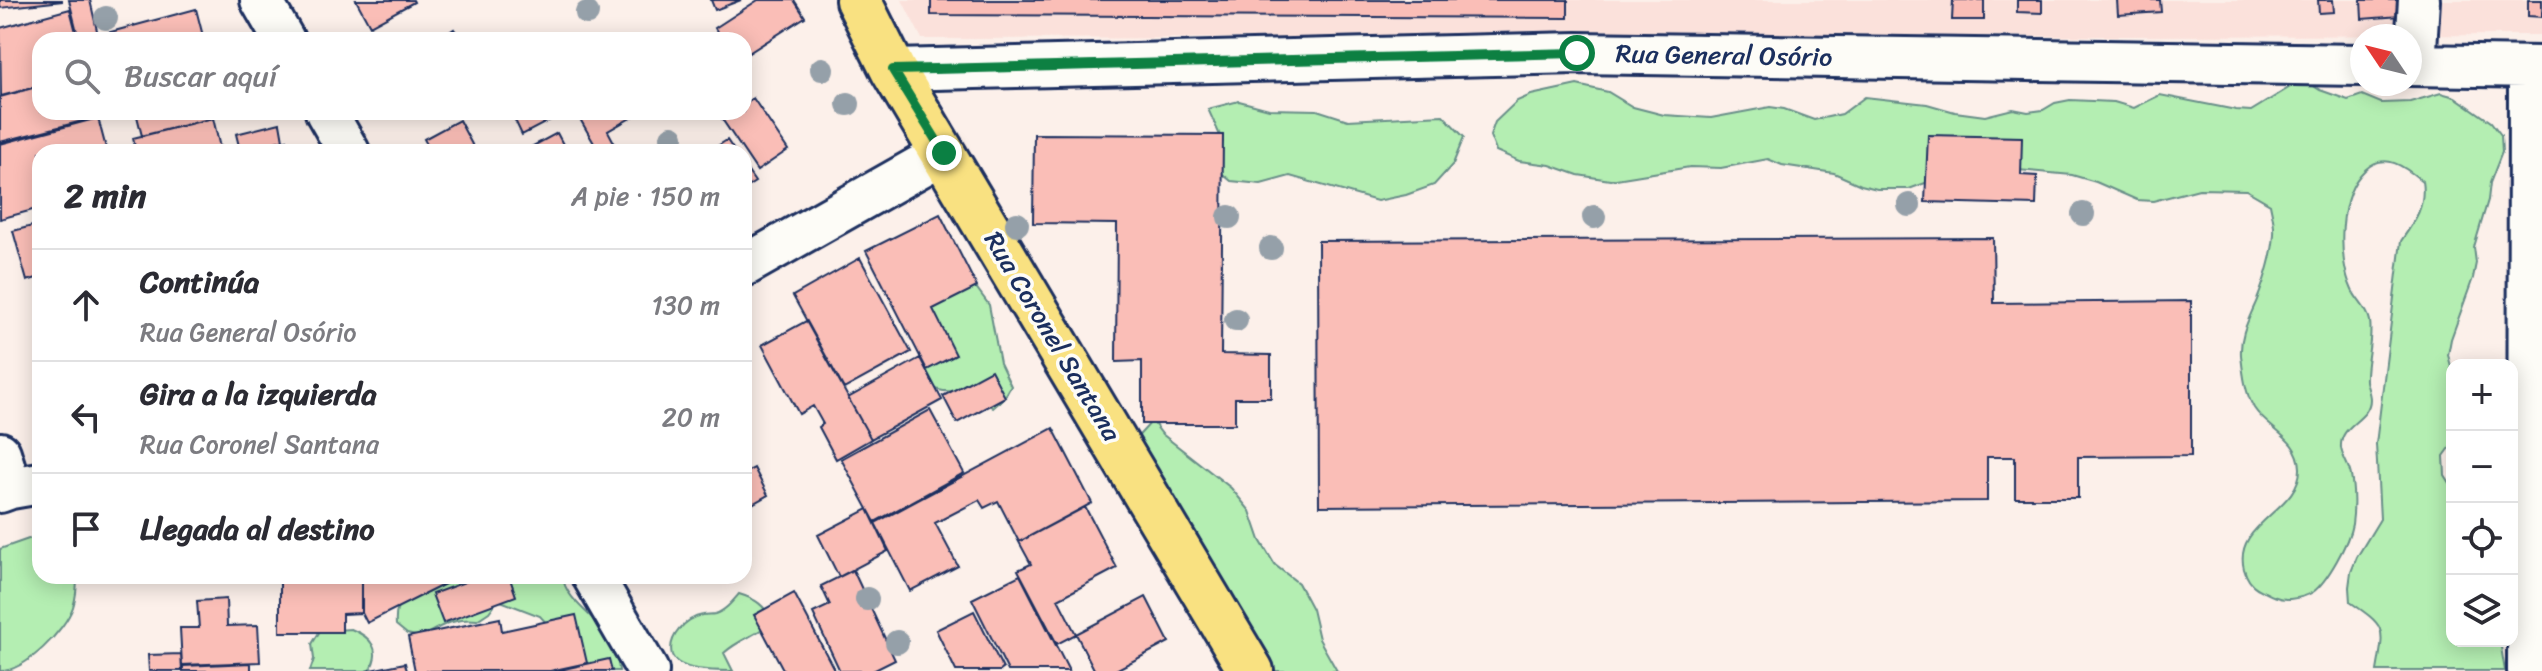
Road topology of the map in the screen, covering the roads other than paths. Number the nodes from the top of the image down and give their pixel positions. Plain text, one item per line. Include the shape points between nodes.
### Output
1 (261, 0) edge
2 (858, 0) edge
3 (2419, 0) edge
4 (2417, 24) edge
5 (279, 32) edge
6 (2350, 65) edge
7 (2422, 65) edge
8 (2536, 67) edge
9 (893, 70) junction
10 (331, 120) edge
11 (344, 144) edge
12 (944, 153) junction
13 (752, 261) edge
14 (598, 584) edge
15 (1246, 670) edge
16 (648, 671) edge
17 (2528, 671) edge

1 - 5 street
2 - 9 main road, Rua Coronel Santana
3 - 4 street
6 - 9 street, Rua General Osório via 1577,53
7 - 8 street
8 - 17 street
9 - 12 main road, Rua Coronel Santana
10 - 11 street
12 - 13 street
12 - 15 main road, Rua Coronel Santana
14 - 16 street

